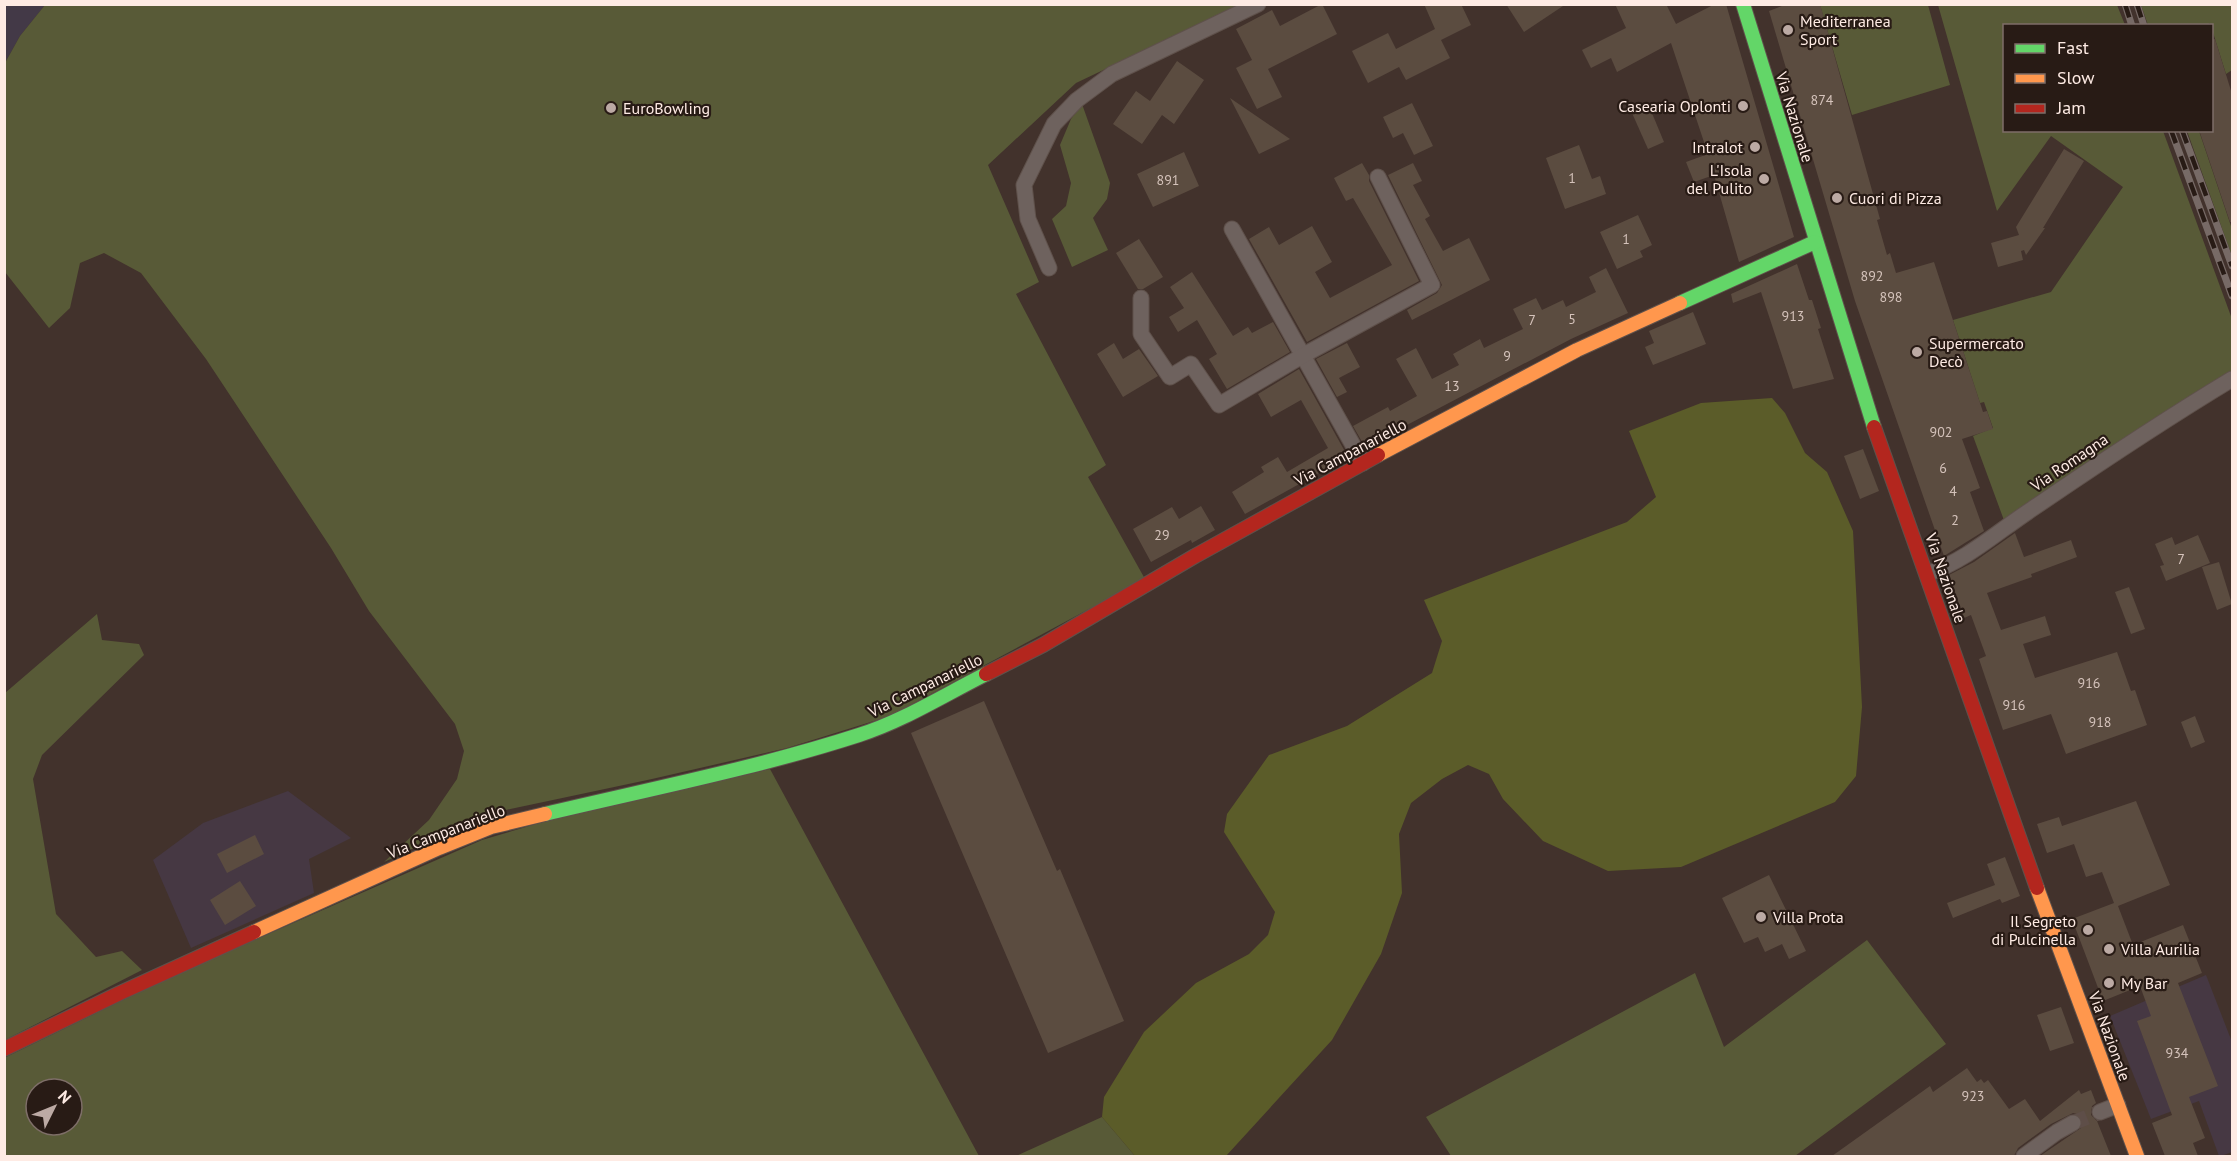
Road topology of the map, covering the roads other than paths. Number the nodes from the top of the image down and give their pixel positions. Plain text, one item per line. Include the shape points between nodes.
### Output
1 (1258, 4) edge
2 (1749, 6) edge
3 (1378, 177) dead end
4 (1232, 229) dead end
5 (1815, 242) junction
6 (1049, 268) dead end
7 (1141, 298) dead end
8 (1302, 356) junction
9 (2232, 379) edge
10 (1363, 463) junction
11 (1927, 574) junction
12 (4, 1049) edge
13 (2118, 1105) junction
14 (2100, 1112) tunnel mouth
15 (2073, 1123) tunnel mouth
16 (2024, 1156) edge
17 (2137, 1156) edge

1 - 6 street via 1112,74 1077,100 1054,124 1024,185 1028,219
2 - 5 street, Via Nazionale
3 - 8 street via 1432,285
4 - 8 street
5 - 10 street, Via Campanariello via 1577,350
5 - 11 street, Via Nazionale via 1862,392
7 - 8 street via 1141,334 1170,377 1191,364 1218,405
8 - 10 street
9 - 11 street, Via Romagna via 2116,452 1982,546
10 - 12 street, Via Campanariello via 1043,645 887,724 774,759 491,827
11 - 13 street, Via Nazionale
13 - 14 street
13 - 17 street, Via Nazionale
15 - 16 street

